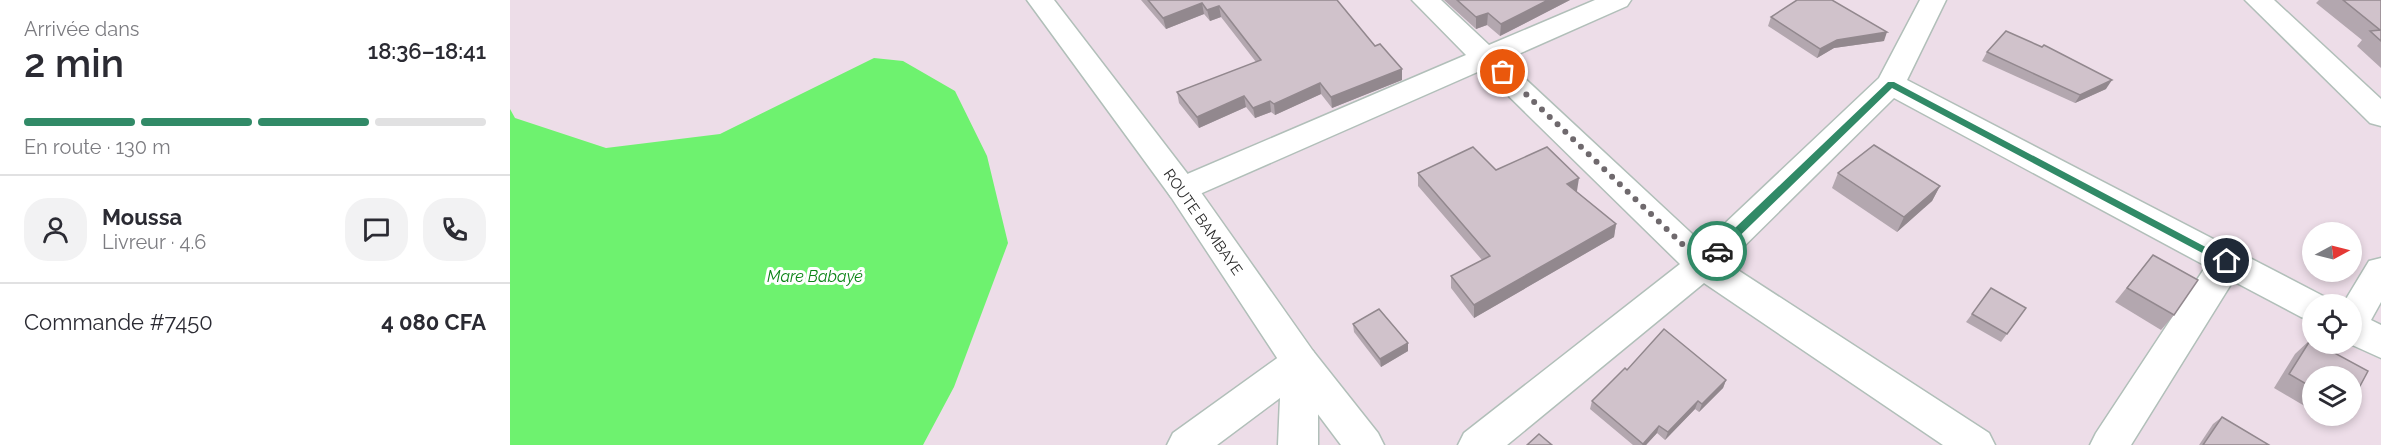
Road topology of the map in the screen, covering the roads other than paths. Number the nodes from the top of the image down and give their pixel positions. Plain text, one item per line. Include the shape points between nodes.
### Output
1 (1040, 0) edge
2 (1425, 0) edge
3 (1618, 0) edge
4 (1933, 0) edge
5 (2258, 0) edge
6 (1486, 56) junction
7 (1891, 84) junction
8 (2381, 116) edge
9 (1182, 189) junction
10 (2227, 261) junction
11 (1703, 264) junction
12 (2381, 271) edge
13 (2302, 301) edge
14 (2362, 303) edge
15 (2362, 333) edge
16 (2381, 343) edge
17 (1300, 362) junction
18 (1187, 445) edge
19 (1298, 445) edge
20 (1364, 445) edge
21 (1478, 445) edge
22 (1976, 445) edge
23 (2110, 445) edge

1 - 9 street, ROUTE BAMBAYE
2 - 6 street
3 - 6 street
4 - 7 street
5 - 8 street
6 - 9 street
6 - 11 street
7 - 10 street
7 - 11 street
9 - 17 street, ROUTE BAMBAYE
10 - 13 street
10 - 23 street
11 - 21 street
11 - 22 street
12 - 14 street
15 - 16 street
17 - 18 street
17 - 19 street
17 - 20 street, ROUTE BAMBAYE

